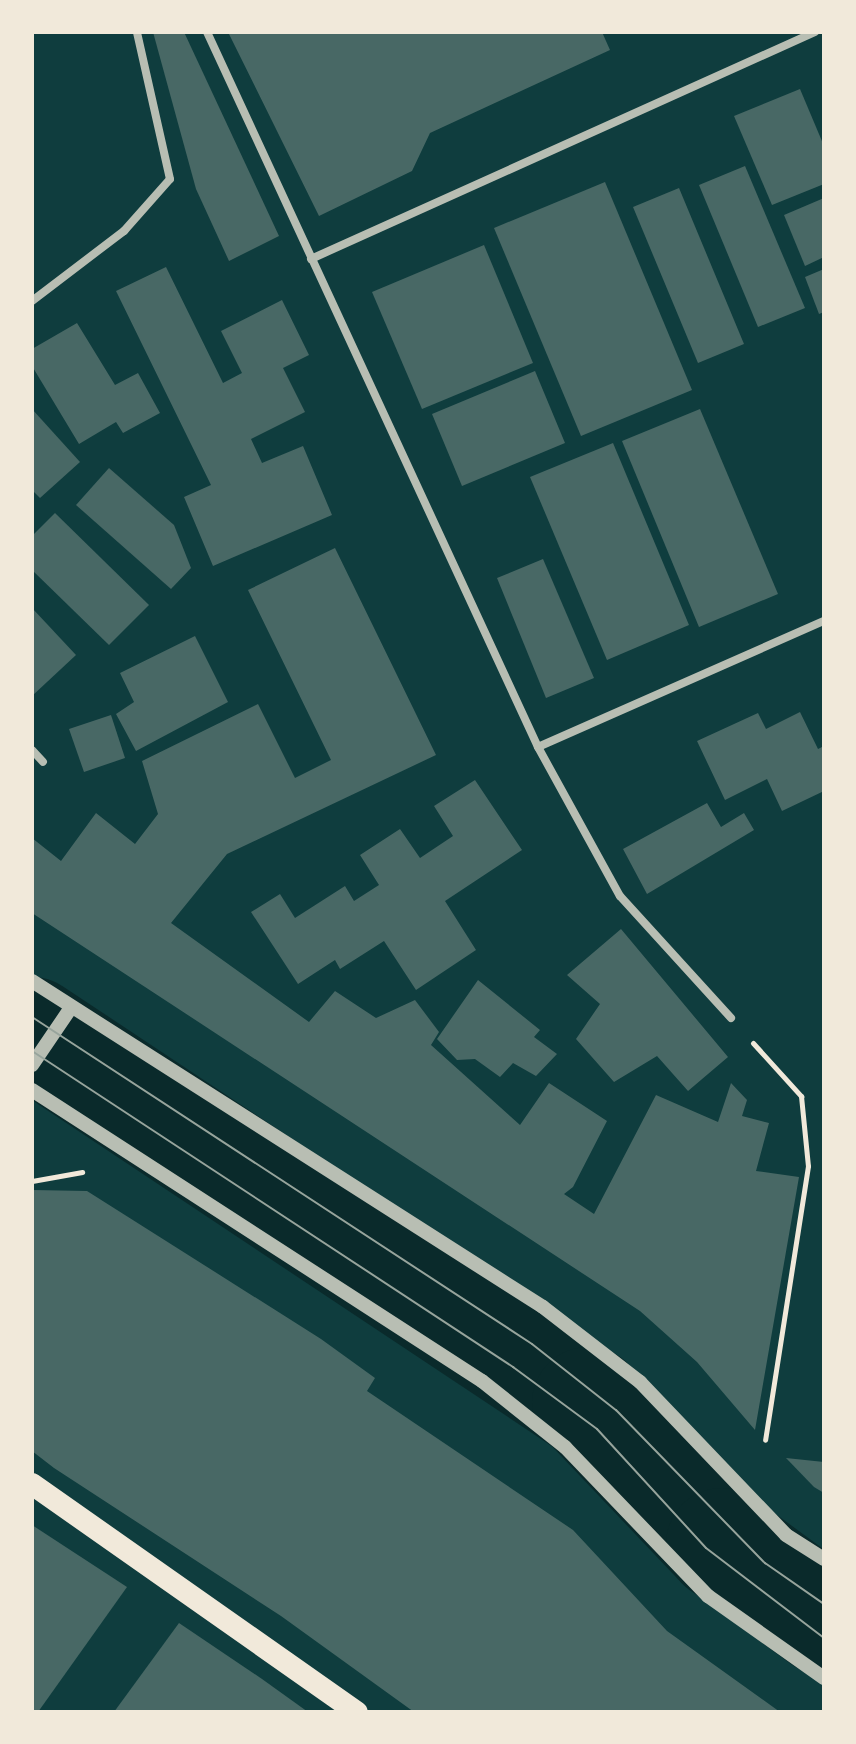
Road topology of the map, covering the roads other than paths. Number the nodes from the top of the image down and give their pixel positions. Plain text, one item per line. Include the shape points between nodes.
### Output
1 (137, 32) edge
2 (207, 32) edge
3 (815, 32) edge
4 (311, 259) junction
5 (32, 301) edge
6 (824, 621) edge
7 (538, 747) junction
8 (32, 750) edge
9 (43, 762) dead end
10 (32, 981) edge
11 (70, 1009) junction
12 (731, 1018) road end
13 (32, 1065) edge
14 (32, 1090) edge
15 (32, 1484) edge
16 (824, 1559) edge
17 (824, 1678) edge
18 (357, 1712) edge

1 - 5 street via 170,179 124,231
2 - 4 street
3 - 4 street
4 - 7 street
6 - 7 street
7 - 12 street via 620,896
8 - 9 street
10 - 11 street
11 - 13 street
11 - 16 street via 543,1307 640,1382 777,1526
14 - 17 street via 482,1381 565,1447 708,1596
15 - 18 highway

